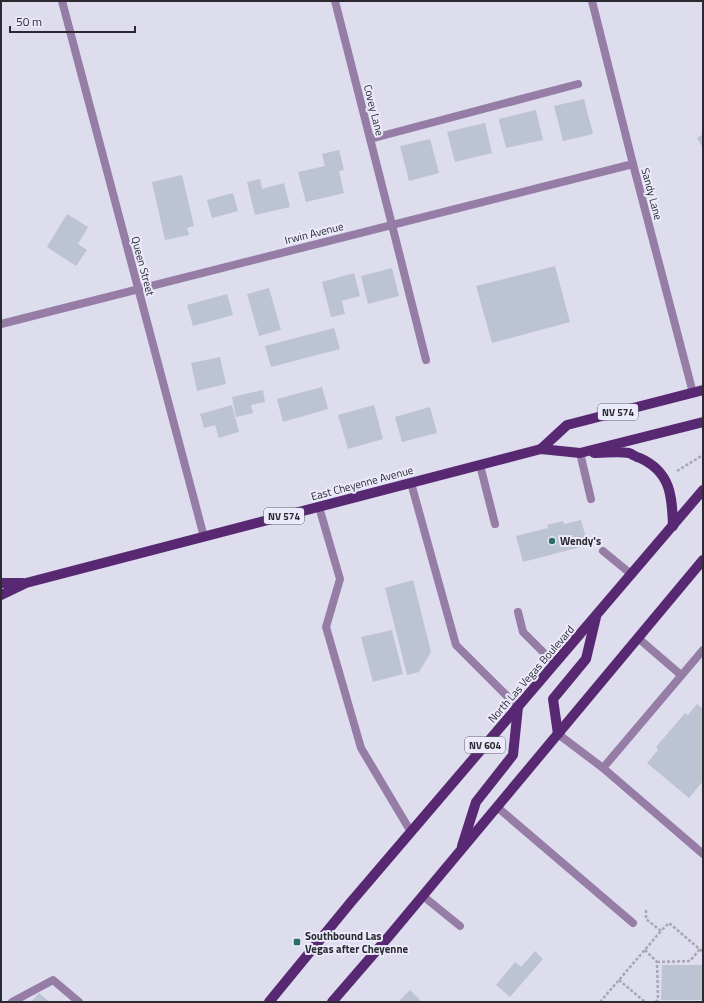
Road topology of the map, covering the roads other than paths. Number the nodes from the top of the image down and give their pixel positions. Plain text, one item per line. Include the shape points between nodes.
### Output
1 (62, 1) edge
2 (335, 1) edge
3 (592, 1) edge
4 (578, 84) dead end
5 (370, 139) junction
6 (633, 164) junction
7 (392, 225) junction
8 (138, 290) junction
9 (1, 324) edge
10 (426, 360) dead end
11 (698, 391) edge
12 (703, 422) edge
13 (541, 449) junction
14 (580, 452) junction
15 (480, 465) junction
16 (411, 483) junction
17 (703, 490) edge
18 (591, 499) dead end
19 (319, 507) junction
20 (495, 524) dead end
21 (673, 526) junction
22 (204, 537) junction
23 (603, 551) dead end
24 (703, 560) edge
25 (632, 574) junction
26 (26, 583) junction
27 (1, 584) edge
28 (1, 595) edge
29 (518, 612) dead end
30 (596, 615) junction
31 (638, 638) junction
32 (703, 650) edge
33 (555, 664) junction
34 (682, 675) junction
35 (518, 707) junction
36 (558, 734) junction
37 (602, 768) junction
38 (497, 807) junction
39 (411, 832) junction
40 (460, 851) junction
41 (703, 854) edge
42 (423, 896) junction
43 (633, 923) dead end
44 (460, 926) dead end
45 (272, 999) edge
46 (12, 1002) edge
47 (80, 1002) edge
48 (332, 1002) edge

1 - 8 street, Queen Street
2 - 5 street, Covey Lane
3 - 6 street, Sandy Lane
4 - 5 street
5 - 7 street, Covey Lane
6 - 7 street, Irwin Avenue
6 - 11 street, Sandy Lane
7 - 8 street, Irwin Avenue
7 - 10 street, Covey Lane
8 - 9 street, Irwin Avenue
8 - 22 street, Queen Street
11 - 13 main road, East Cheyenne Avenue / NV 574 via 568,425
12 - 14 main road, East Cheyenne Avenue / NV 574
13 - 14 main road, East Cheyenne Avenue / NV 574
13 - 15 main road, East Cheyenne Avenue / NV 574
14 - 18 street
14 - 21 main road via 628,453 649,462 665,479 669,488
15 - 16 main road, East Cheyenne Avenue / NV 574
15 - 20 street
16 - 19 main road, East Cheyenne Avenue / NV 574
16 - 35 street via 456,645
17 - 21 main road, North Las Vegas Boulevard / NV 604
19 - 22 main road, East Cheyenne Avenue / NV 574
19 - 39 street via 340,579 326,627 361,748
21 - 25 main road, North Las Vegas Boulevard / NV 604
22 - 26 main road, East Cheyenne Avenue / NV 574
23 - 25 street
24 - 31 main road
25 - 30 main road, North Las Vegas Boulevard / NV 604
26 - 27 main road, East Cheyenne Avenue / NV 574
26 - 28 main road, East Cheyenne Avenue / NV 574
29 - 33 street via 523,632
30 - 33 main road, North Las Vegas Boulevard / NV 604
30 - 36 main road via 586,659 553,700
31 - 34 street
31 - 36 main road
32 - 34 street
33 - 35 main road, North Las Vegas Boulevard / NV 604
34 - 37 street
35 - 39 main road, North Las Vegas Boulevard / NV 604
35 - 40 main road via 513,755 476,802
36 - 37 street
36 - 38 main road
37 - 41 street
38 - 40 main road
38 - 43 street
39 - 45 main road, North Las Vegas Boulevard / NV 604
40 - 42 main road
42 - 44 street
42 - 48 main road
46 - 47 street via 53,980

